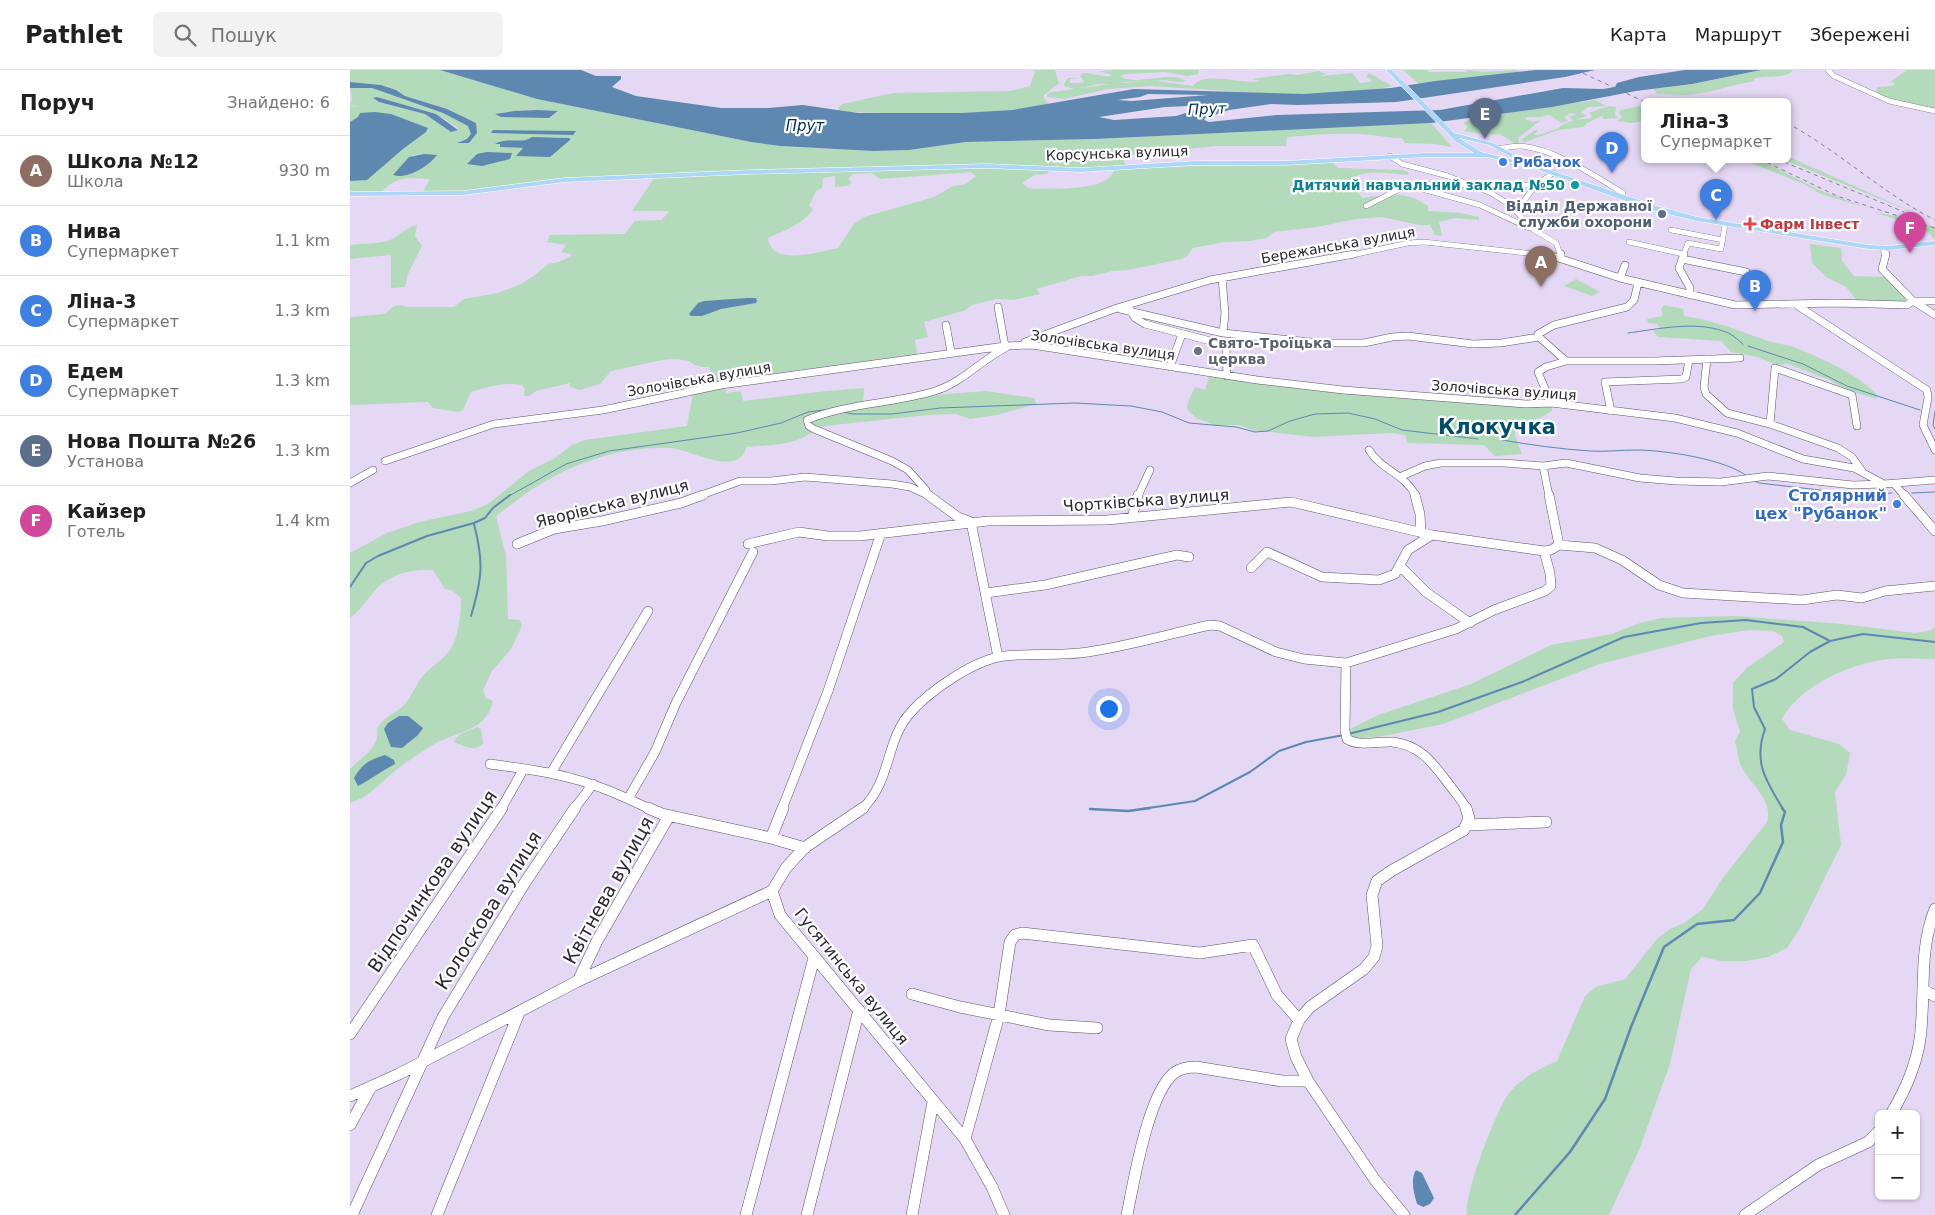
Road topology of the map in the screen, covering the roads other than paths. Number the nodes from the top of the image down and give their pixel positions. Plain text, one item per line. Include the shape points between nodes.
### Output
1 (1828, 70) edge
2 (1390, 71) edge
3 (1935, 112) edge
4 (1451, 133) junction
5 (1491, 144) junction
6 (1471, 149) junction
7 (1501, 149) junction
8 (1455, 154) junction
9 (1390, 156) junction
10 (1487, 156) junction
11 (1529, 165) junction
12 (1553, 174) junction
13 (1469, 184) junction
14 (1536, 185) junction
15 (1409, 186) junction
16 (350, 194) edge
17 (1623, 197) junction
18 (1366, 206) dead end
19 (1516, 211) junction
20 (1725, 225) junction
21 (1671, 230) dead end
22 (1536, 231) junction
23 (1723, 240) junction
24 (1629, 242) dead end
25 (1935, 243) edge
26 (1882, 248) junction
27 (1683, 256) junction
28 (1561, 257) junction
29 (1625, 265) dead end
30 (1746, 272) dead end
31 (1222, 278) junction
32 (1620, 278) junction
33 (1638, 283) junction
34 (1690, 295) junction
35 (1935, 300) edge
36 (1913, 301) junction
37 (1794, 304) junction
38 (998, 307) dead end
39 (1117, 308) junction
40 (1130, 310) junction
41 (1935, 314) edge
42 (946, 324) dead end
43 (1223, 333) junction
44 (1182, 334) junction
45 (1539, 337) junction
46 (1008, 345) junction
47 (951, 352) junction
48 (1740, 358) dead end
49 (1707, 359) junction
50 (1688, 360) junction
51 (1566, 361) junction
52 (1170, 367) junction
53 (1227, 376) junction
54 (1551, 403) junction
55 (1611, 411) junction
56 (1770, 424) junction
57 (1857, 426) dead end
58 (1369, 450) dead end
59 (1935, 450) edge
60 (386, 461) dead end
61 (1543, 466) junction
62 (373, 470) dead end
63 (1150, 470) dead end
64 (1862, 471) junction
65 (1402, 476) junction
66 (1935, 480) edge
67 (350, 483) edge
68 (1884, 484) junction
69 (1895, 485) junction
70 (927, 494) junction
71 (1132, 518) junction
72 (971, 522) junction
73 (1935, 530) edge
74 (881, 533) junction
75 (1421, 533) junction
76 (1432, 535) junction
77 (517, 544) dead end
78 (1559, 544) junction
79 (1544, 551) junction
80 (1189, 557) dead end
81 (1400, 566) junction
82 (1251, 568) dead end
83 (1935, 586) edge
84 (986, 593) junction
85 (648, 611) dead end
86 (1470, 623) junction
87 (998, 657) junction
88 (1346, 662) junction
89 (1346, 735) joint
90 (490, 764) dead end
91 (523, 770) junction
92 (551, 773) junction
93 (593, 784) junction
94 (628, 799) junction
95 (669, 816) junction
96 (1546, 822) dead end
97 (1467, 825) junction
98 (771, 838) junction
99 (805, 848) junction
100 (772, 891) junction
101 (1935, 909) edge
102 (814, 958) junction
103 (578, 982) junction
104 (1923, 990) junction
105 (912, 994) dead end
106 (1935, 996) edge
107 (858, 1010) junction
108 (519, 1013) junction
109 (999, 1015) junction
110 (1299, 1020) junction
111 (1097, 1028) dead end
112 (350, 1034) edge
113 (424, 1061) junction
114 (1308, 1081) junction
115 (371, 1087) junction
116 (350, 1096) edge
117 (933, 1102) junction
118 (1894, 1110) edge
119 (350, 1125) edge
120 (1875, 1136) edge
121 (965, 1139) junction
122 (352, 1215) edge
123 (437, 1215) edge
124 (746, 1215) edge
125 (807, 1215) edge
126 (912, 1215) edge
127 (1004, 1215) edge
128 (1127, 1215) edge
129 (1404, 1215) edge
130 (1745, 1215) edge

1 - 3 street via 1834,76 1889,102
2 - 4 main road
4 - 5 main road
4 - 6 main road
5 - 6 main road, Корсунська вулиця
5 - 7 main road
6 - 8 main road, Корсунська вулиця
6 - 10 main road
7 - 10 main road
7 - 11 main road
7 - 17 street via 1520,146 1555,158 1605,182 1623,193
8 - 9 main road, Корсунська вулиця
8 - 10 main road, Корсунська вулиця
9 - 13 street via 1399,163
9 - 16 main road, Корсунська вулиця via 1081,170 988,166 750,172 572,180 463,194
10 - 11 main road
11 - 12 main road
12 - 14 street
12 - 17 main road
13 - 14 street
13 - 15 street
13 - 19 street via 1491,193
14 - 19 street
15 - 18 street
15 - 22 street via 1480,205
17 - 20 main road
19 - 22 street
20 - 23 street
20 - 26 main road
21 - 23 street
22 - 28 street via 1558,243
23 - 27 street via 1721,249 1688,243
24 - 27 street
25 - 26 main road
26 - 36 street via 1886,255 1882,269
27 - 30 street
27 - 34 street via 1679,268 1690,288
28 - 31 street, Бережанська вулиця via 1424,242
28 - 32 street, Бережанська вулиця
29 - 32 street
31 - 39 street, Бережанська вулиця
31 - 43 street
32 - 33 street, Бережанська вулиця
33 - 34 street, Бережанська вулиця
33 - 45 street via 1634,300 1627,307 1552,325 1540,331
34 - 37 street, Бережанська вулиця via 1746,306
35 - 36 street, Бережанська вулиця
36 - 37 street, Бережанська вулиця via 1907,305
36 - 41 street
37 - 59 street via 1927,390 1929,395 1923,423
38 - 46 street
39 - 40 street
39 - 46 street, Бережанська вулиця via 1032,340
40 - 43 street
40 - 44 street via 1145,324
42 - 47 street
43 - 45 street via 1346,344 1399,336 1473,344
44 - 52 street
44 - 53 street via 1227,346
45 - 51 street
46 - 47 street, Золочівська вулиця
46 - 52 street, Золочівська вулиця via 1032,345
46 - 70 street, Бережанська вулиця via 954,384 918,396 862,403 807,420 809,426 900,465
47 - 60 street, Золочівська вулиця via 721,385 604,410 494,424
48 - 49 street
49 - 50 street
49 - 56 street via 1706,394 1727,413
50 - 51 street
50 - 55 street via 1686,377 1682,379 1605,382
51 - 54 street via 1538,372
52 - 53 street, Золочівська вулиця
53 - 54 street, Золочівська вулиця via 1343,390 1526,404
54 - 55 street, Золочівська вулиця
55 - 64 street, Золочівська вулиця via 1675,418 1737,433 1803,459
56 - 57 street via 1775,368 1849,393
56 - 64 street via 1847,452
58 - 65 street via 1376,460
61 - 65 street via 1441,463
61 - 68 street via 1579,464 1640,478 1676,481 1721,482 1768,476 1853,485
61 - 78 street
62 - 67 street
63 - 71 street
64 - 68 street, Золочівська вулиця
65 - 75 street via 1418,500
66 - 69 street, Золочівська вулиця
68 - 69 street, Золочівська вулиця
69 - 73 street
70 - 72 street, Яворівська вулиця via 958,517
70 - 77 street, Яворівська вулиця via 892,484 819,477 749,480 729,484 673,506 554,529
71 - 72 street, Чортківська вулиця
71 - 75 street, Чортківська вулиця via 1291,502
72 - 74 street, Чортківська вулиця
72 - 84 street
74 - 94 street, Чортківська вулиця via 840,537 799,532 750,548 655,752
74 - 98 street via 862,594
75 - 76 street, Чортківська вулиця
76 - 79 street, Чортківська вулиця
76 - 81 street via 1416,543 1402,558
78 - 79 street
78 - 83 street via 1595,548 1622,560 1659,585 1683,593 1802,600 1837,594 1862,598 1885,591
79 - 86 street via 1551,586
80 - 84 street via 1177,555 1045,585
81 - 82 street via 1395,574 1379,580 1322,577 1267,552
81 - 86 street via 1426,592
84 - 87 street
85 - 92 street
86 - 88 street
87 - 88 street via 1088,652 1210,625 1220,626 1276,652 1304,659
87 - 99 street via 952,680 909,713 886,775 869,802
88 - 89 street
89 - 97 street via 1353,742 1391,742 1419,750 1428,757 1465,806 1469,818
90 - 91 street
91 - 92 street
91 - 112 street, Відпочинкова вулиця via 507,800
92 - 93 street
93 - 94 street
93 - 113 street, Колоскова вулиця via 442,1016
94 - 95 street
95 - 98 street
95 - 103 street, Квітнева вулиця via 597,941
96 - 97 street
97 - 110 street via 1464,830 1377,881 1372,895 1374,957 1364,969 1310,1006
98 - 99 street
99 - 100 street via 788,864
100 - 102 street, Гусятинська вулиця via 780,914
100 - 103 street
101 - 104 street via 1927,926
102 - 107 street, Гусятинська вулиця
102 - 124 street
103 - 108 street
104 - 106 street
104 - 118 street via 1915,1063
105 - 109 street
107 - 117 street, Гусятинська вулиця
107 - 125 street
108 - 113 street
108 - 123 street
109 - 110 street via 1010,942 1015,935 1022,933 1200,953 1253,945 1277,995
109 - 111 street via 1049,1025
109 - 121 street
110 - 114 street via 1291,1039
113 - 115 street
113 - 122 street, Колоскова вулиця
114 - 128 street via 1282,1081 1196,1067 1183,1068 1170,1076 1162,1088 1144,1140
114 - 129 street via 1375,1180
115 - 116 street
115 - 119 street
117 - 121 street, Гусятинська вулиця
117 - 126 street
120 - 130 street via 1818,1165
121 - 127 street

